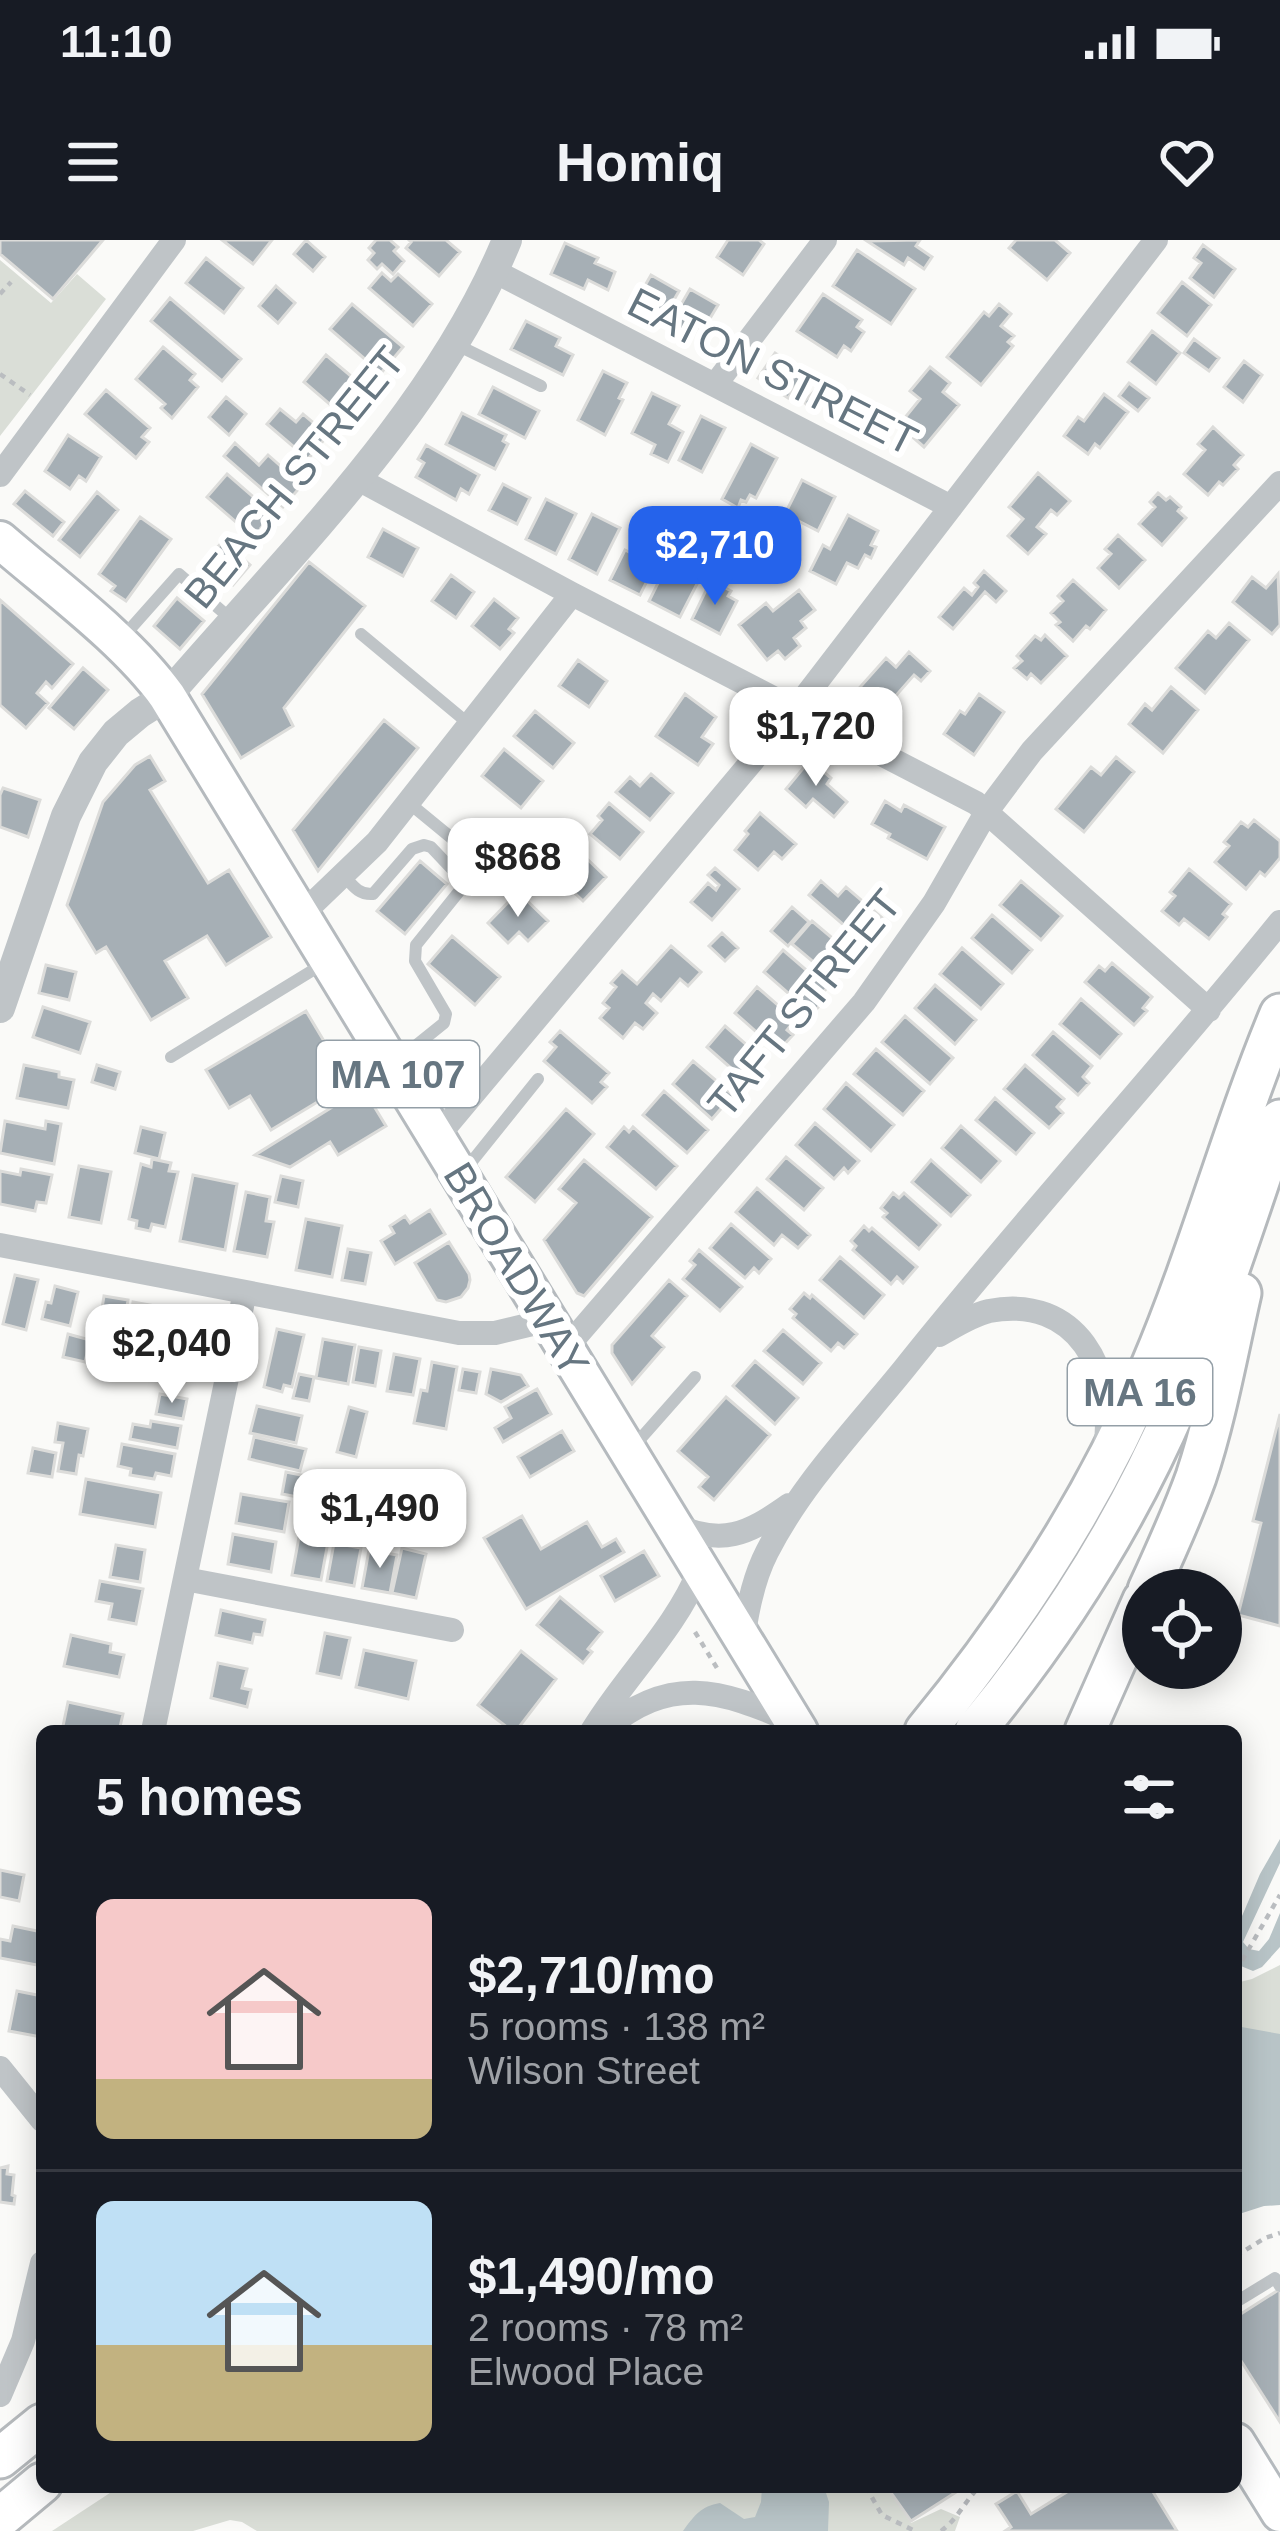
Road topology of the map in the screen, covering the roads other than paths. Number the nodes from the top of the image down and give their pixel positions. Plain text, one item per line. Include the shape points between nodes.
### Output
1 (507, 240) edge
2 (825, 240) edge
3 (1156, 240) edge
4 (165, 244) edge
5 (494, 271) junction
6 (454, 343) junction
7 (715, 385) junction
8 (541, 386) dead end
9 (0, 475) edge
10 (358, 478) junction
11 (1280, 483) edge
12 (951, 507) junction
13 (0, 540) edge
14 (572, 594) junction
15 (233, 621) junction
16 (361, 634) dead end
17 (118, 643) junction
18 (167, 696) junction
19 (795, 710) junction
20 (470, 724) junction
21 (408, 802) junction
22 (987, 811) junction
23 (344, 876) junction
24 (466, 883) junction
25 (301, 915) junction
26 (1280, 922) edge
27 (329, 961) junction
28 (0, 1008) edge
29 (1209, 1010) junction
30 (1280, 1014) edge
31 (171, 1057) dead end
32 (392, 1064) junction
33 (538, 1079) dead end
34 (1277, 1128) edge
35 (437, 1137) junction
36 (460, 1176) junction
37 (0, 1245) edge
38 (245, 1292) junction
39 (557, 1334) junction
40 (926, 1341) junction
41 (695, 1377) dead end
42 (629, 1452) junction
43 (1094, 1486) junction
44 (801, 1497) junction
45 (673, 1524) junction
46 (700, 1569) junction
47 (1157, 1569) edge
48 (185, 1579) junction
49 (452, 1630) dead end
50 (743, 1640) junction
51 (1122, 1647) edge
52 (154, 1725) edge
53 (596, 1725) edge
54 (610, 1725) edge
55 (792, 1725) edge
56 (795, 1725) edge
57 (931, 1725) edge
58 (979, 1725) edge
59 (1088, 1725) edge
60 (0, 2068) edge
61 (36, 2113) edge
62 (1280, 2286) edge
63 (36, 2291) edge
64 (1242, 2298) edge
65 (36, 2356) edge
66 (0, 2395) edge
67 (36, 2429) edge
68 (1242, 2452) edge
69 (0, 2458) edge
70 (36, 2487) edge
71 (1280, 2513) edge
72 (0, 2518) edge

1 - 5 street, BEACH STREET
2 - 7 street
3 - 12 street
4 - 9 street
5 - 6 street, BEACH STREET
5 - 7 street, EATON STREET
6 - 8 lane
6 - 10 street, BEACH STREET
7 - 12 street, EATON STREET
10 - 14 street
10 - 15 street, BEACH STREET
11 - 22 street, TAFT STREET via 1065,713
12 - 19 street
13 - 17 main road, BROADWAY / MA 107
14 - 19 street
14 - 20 street
15 - 17 lane via 179,574
15 - 18 street, BEACH STREET
16 - 20 lane
17 - 18 main road, BROADWAY / MA 107
18 - 25 main road, BROADWAY / MA 107
18 - 28 street, BEACH STREET via 116,733 94,762 66,816
19 - 22 street
19 - 35 street
20 - 21 street
21 - 23 street
21 - 24 lane via 482,862
22 - 29 street
22 - 39 street, TAFT STREET via 864,1002
23 - 24 lane via 373,894 424,844
23 - 25 street
24 - 32 lane via 416,945 415,961 446,1018
25 - 27 main road, BROADWAY / MA 107
26 - 29 street
27 - 31 lane
27 - 32 main road, BROADWAY / MA 107
29 - 40 street
30 - 43 highway, MA 16 via 1167,1328
32 - 35 main road, BROADWAY / MA 107
33 - 36 lane
34 - 47 highway via 1211,1426
34 - 58 highway, MA 16 via 1150,1463 1072,1599
35 - 36 main road, BROADWAY / MA 107
36 - 39 main road, BROADWAY / MA 107
37 - 38 street
38 - 39 street via 459,1334
38 - 48 street
39 - 42 main road, BROADWAY / MA 107
40 - 43 street via 983,1312 1012,1309 1076,1335 1096,1361 1106,1395 1106,1443
40 - 44 street
41 - 42 lane
42 - 45 main road, BROADWAY / MA 107
43 - 57 highway, MA 16 via 1016,1614
44 - 45 street via 737,1534
44 - 50 street via 759,1569
45 - 46 main road, BROADWAY / MA 107
46 - 50 main road, BROADWAY / MA 107
46 - 53 street via 675,1618
48 - 49 street
48 - 52 street
50 - 56 main road, BROADWAY / MA 107
51 - 59 highway
54 - 55 street via 648,1699 691,1692 736,1700
60 - 61 street
62 - 64 lane via 1274,2278
63 - 66 street
65 - 66 street
67 - 69 highway
68 - 71 main road
70 - 72 highway

